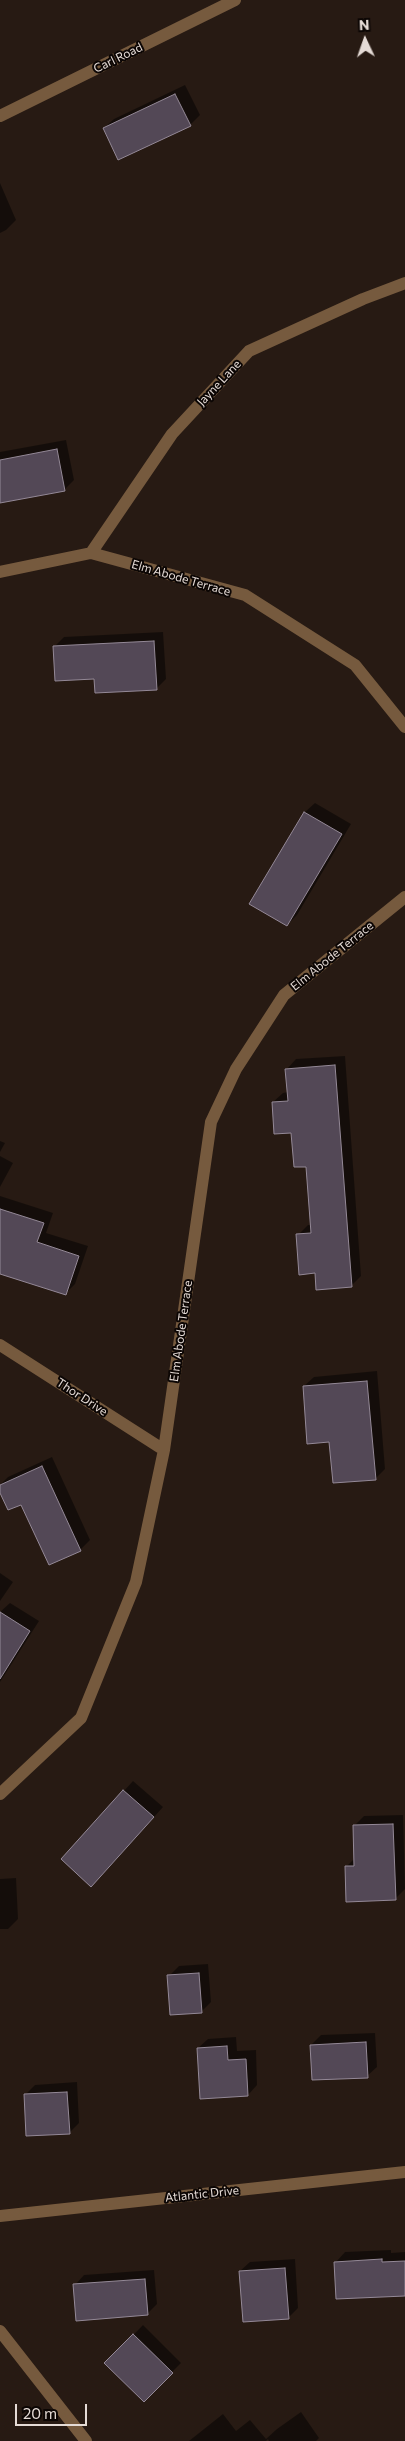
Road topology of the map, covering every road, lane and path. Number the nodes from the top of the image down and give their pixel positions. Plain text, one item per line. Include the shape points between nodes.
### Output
1 (235, 0) edge
2 (0, 116) edge
3 (405, 283) edge
4 (91, 553) junction
5 (0, 572) edge
6 (405, 727) edge
7 (405, 897) edge
8 (0, 1346) edge
9 (164, 1450) junction
10 (0, 1794) edge
11 (405, 2172) edge
12 (0, 2216) edge
13 (0, 2330) edge
14 (86, 2441) edge

1 - 2 street, Carl Road
3 - 4 street, Jayne Lane via 248,351 172,434
4 - 5 street, Elm Abode Terrace
4 - 6 street, Elm Abode Terrace via 245,595 356,665
7 - 9 street, Elm Abode Terrace via 284,995 236,1069 211,1122
8 - 9 street, Thor Drive
9 - 10 street, Elm Abode Terrace via 136,1582 81,1718
11 - 12 street, Atlantic Drive
13 - 14 street

